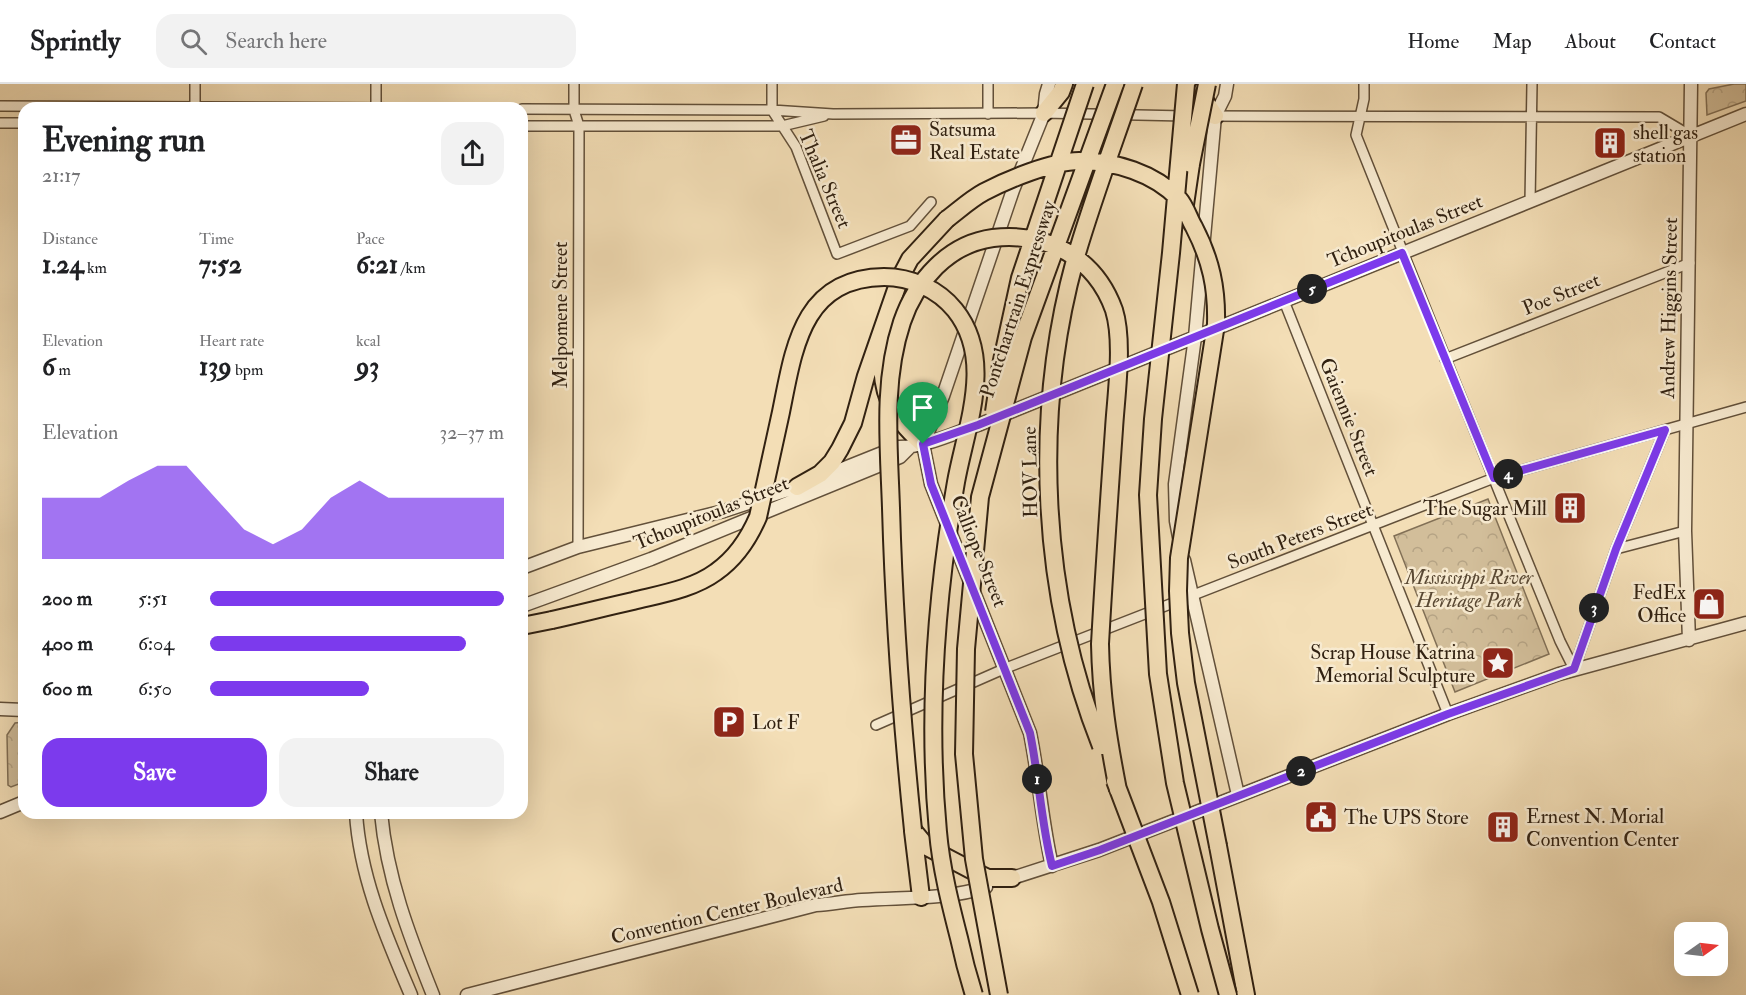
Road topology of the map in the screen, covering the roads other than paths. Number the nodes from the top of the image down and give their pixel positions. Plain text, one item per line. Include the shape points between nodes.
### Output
1 (195, 84) edge
2 (376, 84) edge
3 (574, 84) edge
4 (772, 84) edge
5 (988, 84) edge
6 (1049, 84) edge
7 (1064, 84) edge
8 (1085, 84) edge
9 (1115, 84) edge
10 (1134, 84) edge
11 (1186, 84) edge
12 (1202, 84) edge
13 (1207, 84) edge
14 (1227, 84) edge
15 (1364, 84) edge
16 (1532, 84) edge
17 (1691, 84) edge
18 (195, 102) edge
19 (376, 102) edge
20 (0, 106) edge
21 (18, 106) edge
22 (528, 109) edge
23 (574, 110) junction
24 (772, 110) junction
25 (1044, 113) junction
26 (834, 114) junction
27 (988, 114) junction
28 (1746, 114) edge
29 (1359, 115) junction
30 (1215, 116) junction
31 (1531, 117) junction
32 (0, 123) edge
33 (18, 123) edge
34 (528, 126) edge
35 (579, 126) junction
36 (782, 126) junction
37 (1691, 136) junction
38 (932, 202) dead end
39 (1530, 202) junction
40 (1171, 253) junction
41 (1402, 253) junction
42 (1689, 262) junction
43 (1284, 301) junction
44 (882, 330) junction
45 (1195, 337) junction
46 (1445, 359) junction
47 (1746, 407) edge
48 (1688, 423) junction
49 (1665, 430) junction
50 (917, 446) junction
51 (1494, 478) junction
52 (797, 487) junction
53 (980, 497) junction
54 (1373, 526) junction
55 (1685, 531) junction
56 (578, 547) junction
57 (1616, 549) junction
58 (528, 566) edge
59 (1192, 597) junction
60 (528, 604) edge
61 (1746, 623) edge
62 (528, 625) edge
63 (1689, 640) junction
64 (1006, 669) junction
65 (1574, 669) junction
66 (0, 709) edge
67 (18, 710) edge
68 (1448, 714) junction
69 (876, 725) dead end
70 (1118, 790) junction
71 (1238, 795) junction
72 (18, 804) edge
73 (0, 812) edge
74 (357, 819) edge
75 (382, 819) edge
76 (913, 830) junction
77 (1052, 866) junction
78 (1012, 878) junction
79 (921, 897) junction
80 (411, 995) edge
81 (433, 995) edge
82 (467, 995) edge
83 (974, 995) edge
84 (999, 995) edge
85 (1190, 995) edge
86 (1228, 995) edge
87 (1246, 995) edge

1 - 18 street
2 - 19 street
3 - 23 street, Melpomene Street
4 - 24 street
5 - 27 street
6 - 25 street
7 - 25 highway
8 - 53 highway, bridge via 1020,278 1001,365
9 - 53 highway, Pontchartrain Expressway, bridge via 1023,337
10 - 70 highway, HOV Lane, bridge via 1075,261 1050,408 1050,507 1070,644 1099,742
11 - 40 highway, bridge
12 - 30 highway via 1202,95
13 - 40 highway, bridge via 1184,215
14 - 30 street
15 - 29 street
16 - 31 street
17 - 37 street, Andrew Higgins Street
20 - 21 street
22 - 23 street
23 - 24 street
23 - 35 street, Melpomene Street
24 - 26 street
24 - 36 street, Thalia Street
25 - 27 street
25 - 30 street
25 - 50 street via 1013,189 943,396
26 - 27 street
26 - 36 street
28 - 37 street, Tchoupitoulas Street
29 - 30 street
29 - 31 street
29 - 41 street via 1356,135
30 - 45 street
31 - 37 street via 1659,117
31 - 39 street
32 - 33 street
34 - 35 street
35 - 36 street
35 - 56 street, Melpomene Street
36 - 38 street, Thalia Street via 796,147 837,254 910,226
37 - 39 street, Tchoupitoulas Street
37 - 42 street, Andrew Higgins Street
39 - 41 street, Tchoupitoulas Street
40 - 86 highway, bridge via 1148,495 1158,674 1175,783
41 - 43 street, Tchoupitoulas Street
41 - 46 street
42 - 46 street, Poe Street
42 - 48 street, Andrew Higgins Street
43 - 45 street, Tchoupitoulas Street
43 - 54 street, Gaiennie Street
44 - 50 highway via 885,394
44 - 52 highway via 853,423 840,449 820,474
44 - 87 highway, bridge via 900,278 921,246 947,219 982,193 1014,178 1078,161 1116,165 1139,172 1180,201 1200,239 1217,296 1216,324 1179,558 1180,633
45 - 50 street, Tchoupitoulas Street
45 - 59 street via 1175,484 1176,521
46 - 51 street
47 - 48 street, South Peters Street
48 - 49 street, South Peters Street
48 - 55 street, Andrew Higgins Street
49 - 51 street, South Peters Street
49 - 57 street
50 - 52 street, Tchoupitoulas Street via 897,447
50 - 60 street, Tchoupitoulas Street via 900,457 729,528
50 - 64 street, Calliope Street
51 - 54 street, South Peters Street
51 - 65 street
52 - 56 street, Tchoupitoulas Street via 724,511
53 - 84 highway, Pontchartrain Expressway, bridge via 966,649 964,754 974,860
54 - 59 street, South Peters Street
54 - 68 street, Gaiennie Street
55 - 57 street
55 - 63 street, Andrew Higgins Street
56 - 58 street, Tchoupitoulas Street
57 - 65 street
59 - 64 street, South Peters Street
59 - 71 street
61 - 63 street, Convention Center Boulevard
62 - 83 highway, bridge via 658,595 701,581 727,564 751,534 758,517 794,348 807,317 829,294 862,279 892,277 911,280 945,299 966,327 973,344 977,378 956,481 938,614 933,711 935,782 938,834 950,902
63 - 65 street, Convention Center Boulevard
64 - 69 street, South Peters Street
64 - 77 street, Calliope Street via 1030,733
65 - 68 street, Convention Center Boulevard
66 - 67 street
68 - 71 street, Convention Center Boulevard
70 - 76 highway, bridge via 1106,733 1100,644 1118,329 1104,290 1066,250 1030,238 987,239 947,256 923,280 903,321 890,377 892,553 901,712
70 - 85 highway, bridge via 1161,902
71 - 77 street, Convention Center Boulevard
72 - 73 street
74 - 80 street via 375,907
75 - 81 street via 398,903
76 - 78 highway via 927,847 969,869 988,878
76 - 79 highway
77 - 78 street, Convention Center Boulevard
78 - 79 street, Convention Center Boulevard via 970,892
79 - 82 street, Convention Center Boulevard via 816,906

